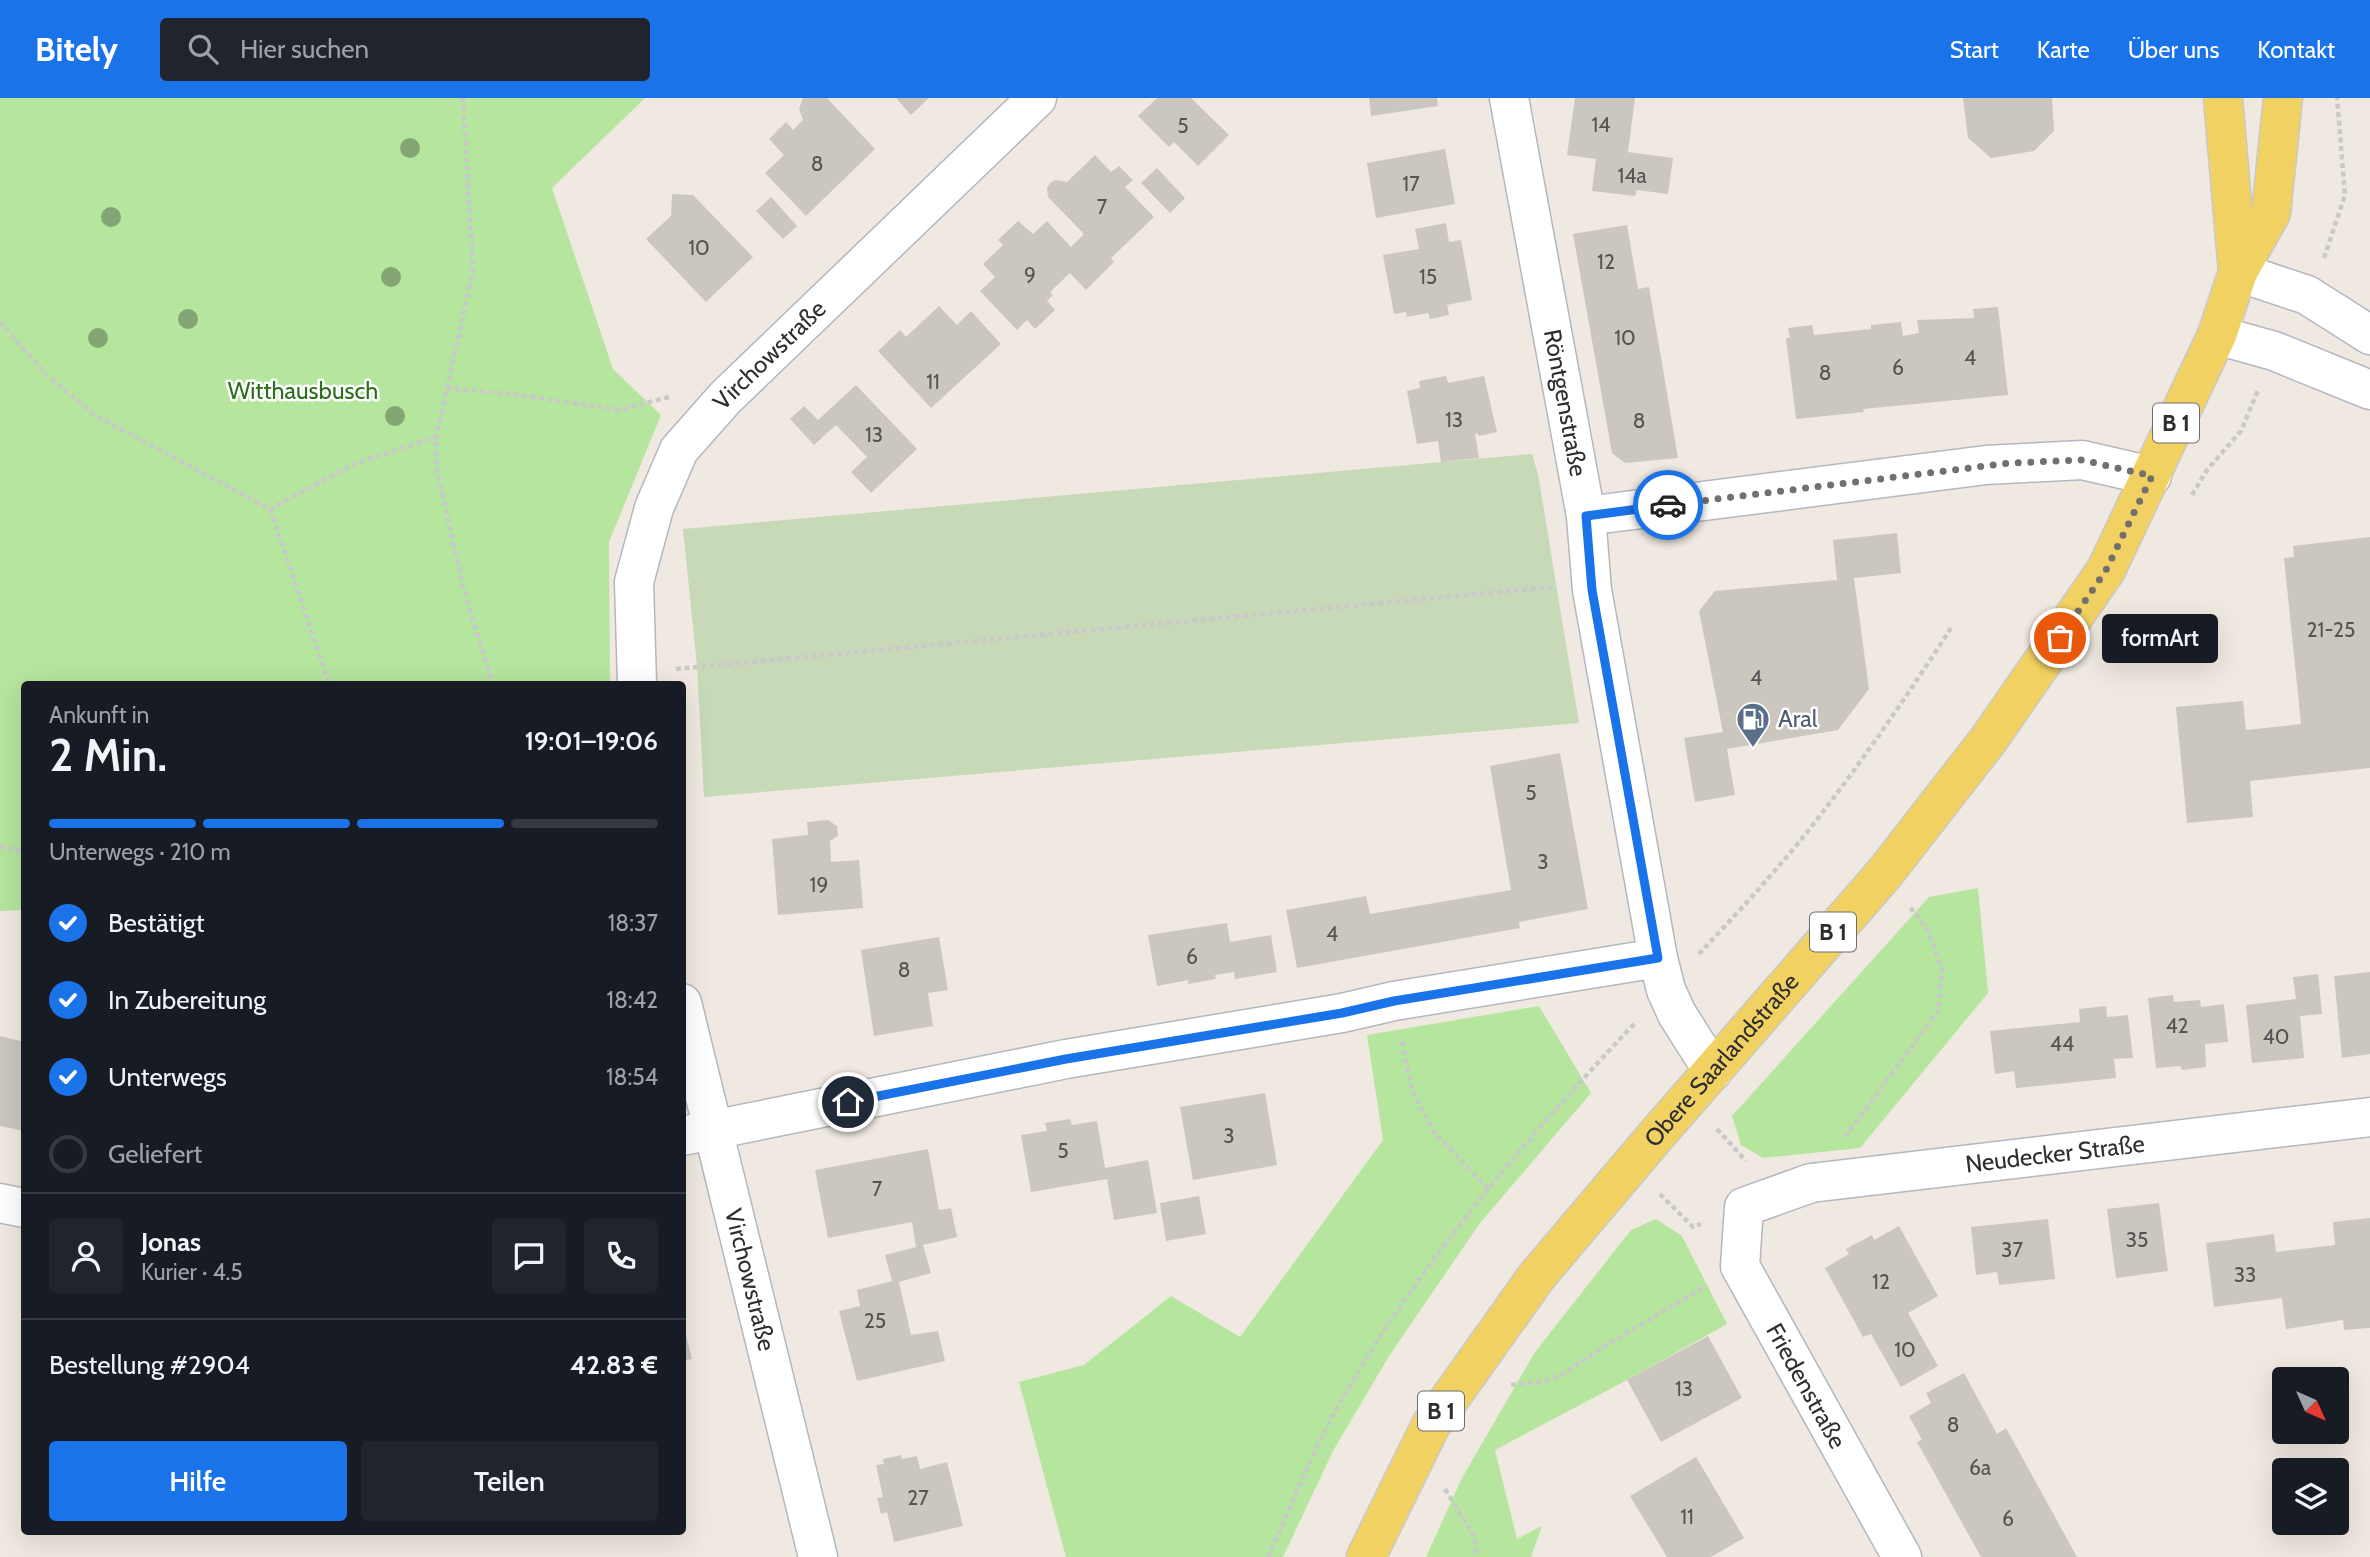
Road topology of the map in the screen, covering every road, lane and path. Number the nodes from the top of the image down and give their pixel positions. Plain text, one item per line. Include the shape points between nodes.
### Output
1 (463, 98) edge
2 (1037, 98) edge
3 (1509, 98) edge
4 (2223, 98) edge
5 (2283, 98) edge
6 (2238, 272) junction
7 (0, 322) edge
8 (2217, 335) junction
9 (2370, 335) edge
10 (446, 388) junction
11 (2370, 390) edge
12 (724, 398) junction
13 (436, 437) junction
14 (2152, 476) junction
15 (270, 509) junction
16 (1586, 516) junction
17 (1592, 590) junction
18 (1951, 628) dead end
19 (637, 679) edge
20 (328, 681) edge
21 (492, 681) edge
22 (0, 846) edge
23 (21, 851) edge
24 (1884, 874) junction
25 (1662, 974) junction
26 (1394, 1001) junction
27 (686, 1038) edge
28 (1713, 1071) junction
29 (2370, 1117) edge
30 (697, 1133) edge
31 (1811, 1183) junction
32 (1488, 1188) junction
33 (0, 1203) edge
34 (21, 1207) edge
35 (1740, 1266) junction
36 (1503, 1386) dead end
37 (1444, 1487) dead end
38 (818, 1557) edge
39 (1268, 1557) edge
40 (1366, 1557) edge
41 (1477, 1557) edge
42 (1902, 1557) edge

1 - 10 path via 473,271
2 - 12 street, Virchowstraße
3 - 16 street, Röntgenstraße
4 - 6 main road, Obere Saarlandstraße / B 1
5 - 6 main road, Obere Saarlandstraße / B 1 via 2271,213
6 - 8 main road, Obere Saarlandstraße / B 1
6 - 9 street via 2307,295
7 - 15 path via 47,375 93,414
8 - 11 street via 2274,351
8 - 14 main road, Obere Saarlandstraße / B 1
10 - 12 path via 619,410 668,397
10 - 13 path
12 - 19 street, Virchowstraße via 679,450 653,508 634,582
13 - 15 path via 356,463
13 - 21 path via 438,470 464,591
14 - 16 street via 2082,460 1986,465
14 - 24 main road, Obere Saarlandstraße / B 1 via 2088,597 1989,739
15 - 20 path
16 - 17 street, Röntgenstraße
17 - 19 path via 1555,587 697,666
17 - 25 street, Röntgenstraße
18 - 25 path via 1818,819 1742,907
22 - 23 path
24 - 28 main road, Obere Saarlandstraße / B 1
24 - 31 path via 1928,930 1942,970 1938,1011
25 - 26 street
25 - 28 street, Röntgenstraße via 1677,1014
25 - 32 path via 1589,1071
26 - 30 street via 1066,1059
26 - 32 path via 1412,1091 1435,1134
27 - 30 street, Virchowstraße
28 - 40 main road, Obere Saarlandstraße / B 1 via 1529,1287 1431,1425
29 - 31 street, Neudecker Straße
30 - 38 street, Virchowstraße
31 - 35 street, Neudecker Straße via 1744,1207
32 - 39 path via 1399,1306 1338,1407
33 - 34 street
35 - 36 path via 1565,1373 1545,1381
35 - 42 street, Friedenstraße
37 - 41 path via 1474,1536

